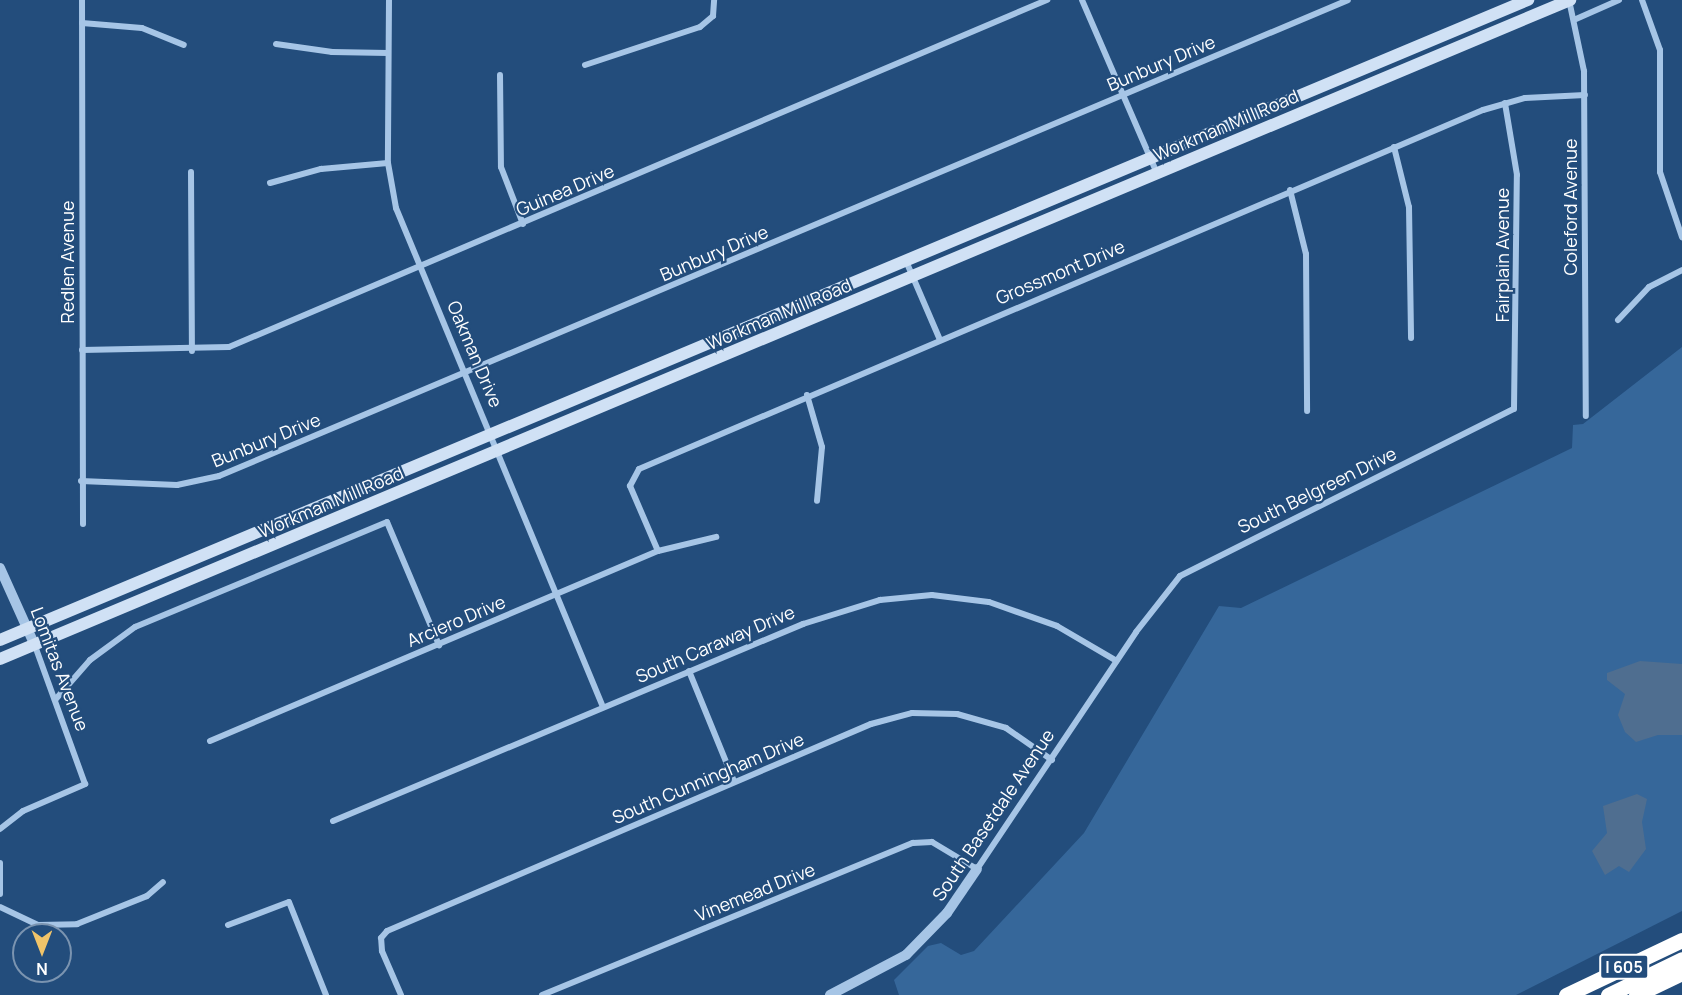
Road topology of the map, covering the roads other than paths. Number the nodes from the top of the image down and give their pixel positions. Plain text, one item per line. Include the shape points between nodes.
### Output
1 (82, 0) edge
2 (389, 0) edge
3 (714, 0) edge
4 (1047, 0) edge
5 (1082, 0) edge
6 (1348, 0) edge
7 (1528, 0) edge
8 (1569, 0) edge
9 (1619, 0) edge
10 (1642, 0) edge
11 (1576, 19) junction
12 (82, 23) junction
13 (276, 44) dead end
14 (184, 45) dead end
15 (388, 53) junction
16 (585, 65) dead end
17 (500, 75) dead end
18 (1585, 95) junction
19 (1124, 96) junction
20 (1504, 103) junction
21 (1394, 147) junction
22 (1150, 158) junction
23 (388, 163) junction
24 (190, 172) dead end
25 (1157, 174) junction
26 (270, 183) dead end
27 (1290, 190) junction
28 (523, 224) junction
29 (1682, 237) edge
30 (906, 260) junction
31 (422, 267) junction
32 (1682, 270) edge
33 (914, 277) junction
34 (1618, 320) dead end
35 (1410, 338) dead end
36 (940, 340) junction
37 (82, 350) junction
38 (192, 351) junction
39 (466, 373) junction
40 (807, 395) junction
41 (1514, 409) joint
42 (1307, 411) dead end
43 (1586, 416) dead end
44 (494, 436) junction
45 (500, 451) junction
46 (81, 481) junction
47 (817, 501) dead end
48 (83, 524) dead end
49 (716, 537) dead end
50 (658, 551) junction
51 (0, 568) edge
52 (556, 594) junction
53 (1148, 615) joint
54 (28, 630) junction
55 (0, 640) edge
56 (439, 645) junction
57 (35, 646) junction
58 (0, 659) edge
59 (1117, 661) junction
60 (689, 671) junction
61 (55, 700) junction
62 (603, 707) junction
63 (210, 741) dead end
64 (1052, 760) junction
65 (734, 781) junction
66 (333, 821) dead end
67 (0, 829) edge
68 (0, 862) edge
69 (977, 869) junction
70 (163, 882) dead end
71 (0, 894) edge
72 (0, 907) edge
73 (228, 925) dead end
74 (1682, 940) edge
75 (1682, 950) edge
76 (1682, 959) edge
77 (1682, 973) edge
78 (326, 995) edge
79 (401, 995) edge
80 (542, 995) edge
81 (830, 995) edge
82 (1566, 995) edge
83 (1585, 995) edge
84 (1608, 995) edge
85 (1636, 995) edge

1 - 12 street, Redlen Avenue
2 - 15 street, Oakman Drive
3 - 16 street via 713,16 700,27
4 - 28 street, Guinea Drive
5 - 19 street
6 - 19 street, Bunbury Drive
7 - 22 main road, Workman Mill Road
8 - 11 street, Coleford Avenue
8 - 25 main road, Workman Mill Road
9 - 11 street
10 - 29 street via 1660,50 1660,172
11 - 18 street, Coleford Avenue
12 - 14 street via 142,28
12 - 37 street, Redlen Avenue
13 - 15 street via 332,52
15 - 23 street, Oakman Drive
17 - 28 street via 501,167
18 - 20 street, Grossmont Drive
18 - 43 street, Coleford Avenue
19 - 22 street
19 - 39 street, Bunbury Drive
20 - 21 street, Grossmont Drive
20 - 41 street, Fairplain Avenue via 1517,175
21 - 27 street, Grossmont Drive
21 - 35 street via 1409,207
22 - 25 street
22 - 30 main road, Workman Mill Road
23 - 26 street via 321,169
23 - 31 street, Oakman Drive via 396,208
24 - 38 street
25 - 33 main road, Workman Mill Road
27 - 36 street, Grossmont Drive
27 - 42 street via 1306,254
28 - 31 street, Guinea Drive
30 - 33 street
30 - 44 main road, Workman Mill Road
31 - 38 street, Guinea Drive via 229,347
31 - 39 street, Oakman Drive
32 - 34 street via 1649,287
33 - 36 street
33 - 45 main road, Workman Mill Road
36 - 40 street, Grossmont Drive
37 - 38 street, Guinea Drive
37 - 46 street, Redlen Avenue
39 - 44 street, Oakman Drive
39 - 46 street, Bunbury Drive via 219,476 177,484
40 - 47 street via 822,447
40 - 50 street, Grossmont Drive via 639,469 630,486
41 - 53 street, South Belgreen Drive via 1197,564 1168,587
44 - 45 street, Oakman Drive
44 - 54 main road, Workman Mill Road
45 - 52 street, Oakman Drive
45 - 57 main road, Workman Mill Road
46 - 48 street, Redlen Avenue
49 - 50 street, Arciero Drive
50 - 52 street, Arciero Drive
51 - 54 street, Lomitas Avenue
52 - 56 street, Arciero Drive
52 - 62 street, Oakman Drive
53 - 59 street, South Basetdale Avenue
54 - 55 main road, Workman Mill Road
54 - 57 street, Lomitas Avenue
56 - 61 street via 387,522 135,627 90,660
56 - 63 street, Arciero Drive
57 - 58 main road, Workman Mill Road
57 - 61 street, Lomitas Avenue
59 - 60 street, South Caraway Drive via 1057,626 1023,613 989,602 932,595 880,600 834,612
59 - 64 street, South Basetdale Avenue
60 - 62 street, South Caraway Drive
60 - 65 street
61 - 67 street, Lomitas Avenue via 85,784 23,811
62 - 66 street, South Caraway Drive
64 - 65 street, South Cunningham Drive via 1006,728 957,714 912,713 871,724
64 - 69 street, South Basetdale Avenue
65 - 79 street, South Cunningham Drive via 387,931 381,938
68 - 71 street
69 - 80 street, Vinemead Drive via 932,842 913,843
69 - 81 street, South Basetdale Avenue via 947,913 906,956 879,974
70 - 72 street via 147,896 77,924 38,925
73 - 78 street via 289,902
74 - 82 highway, I 605
75 - 83 highway
76 - 84 highway
77 - 85 highway, I 605

